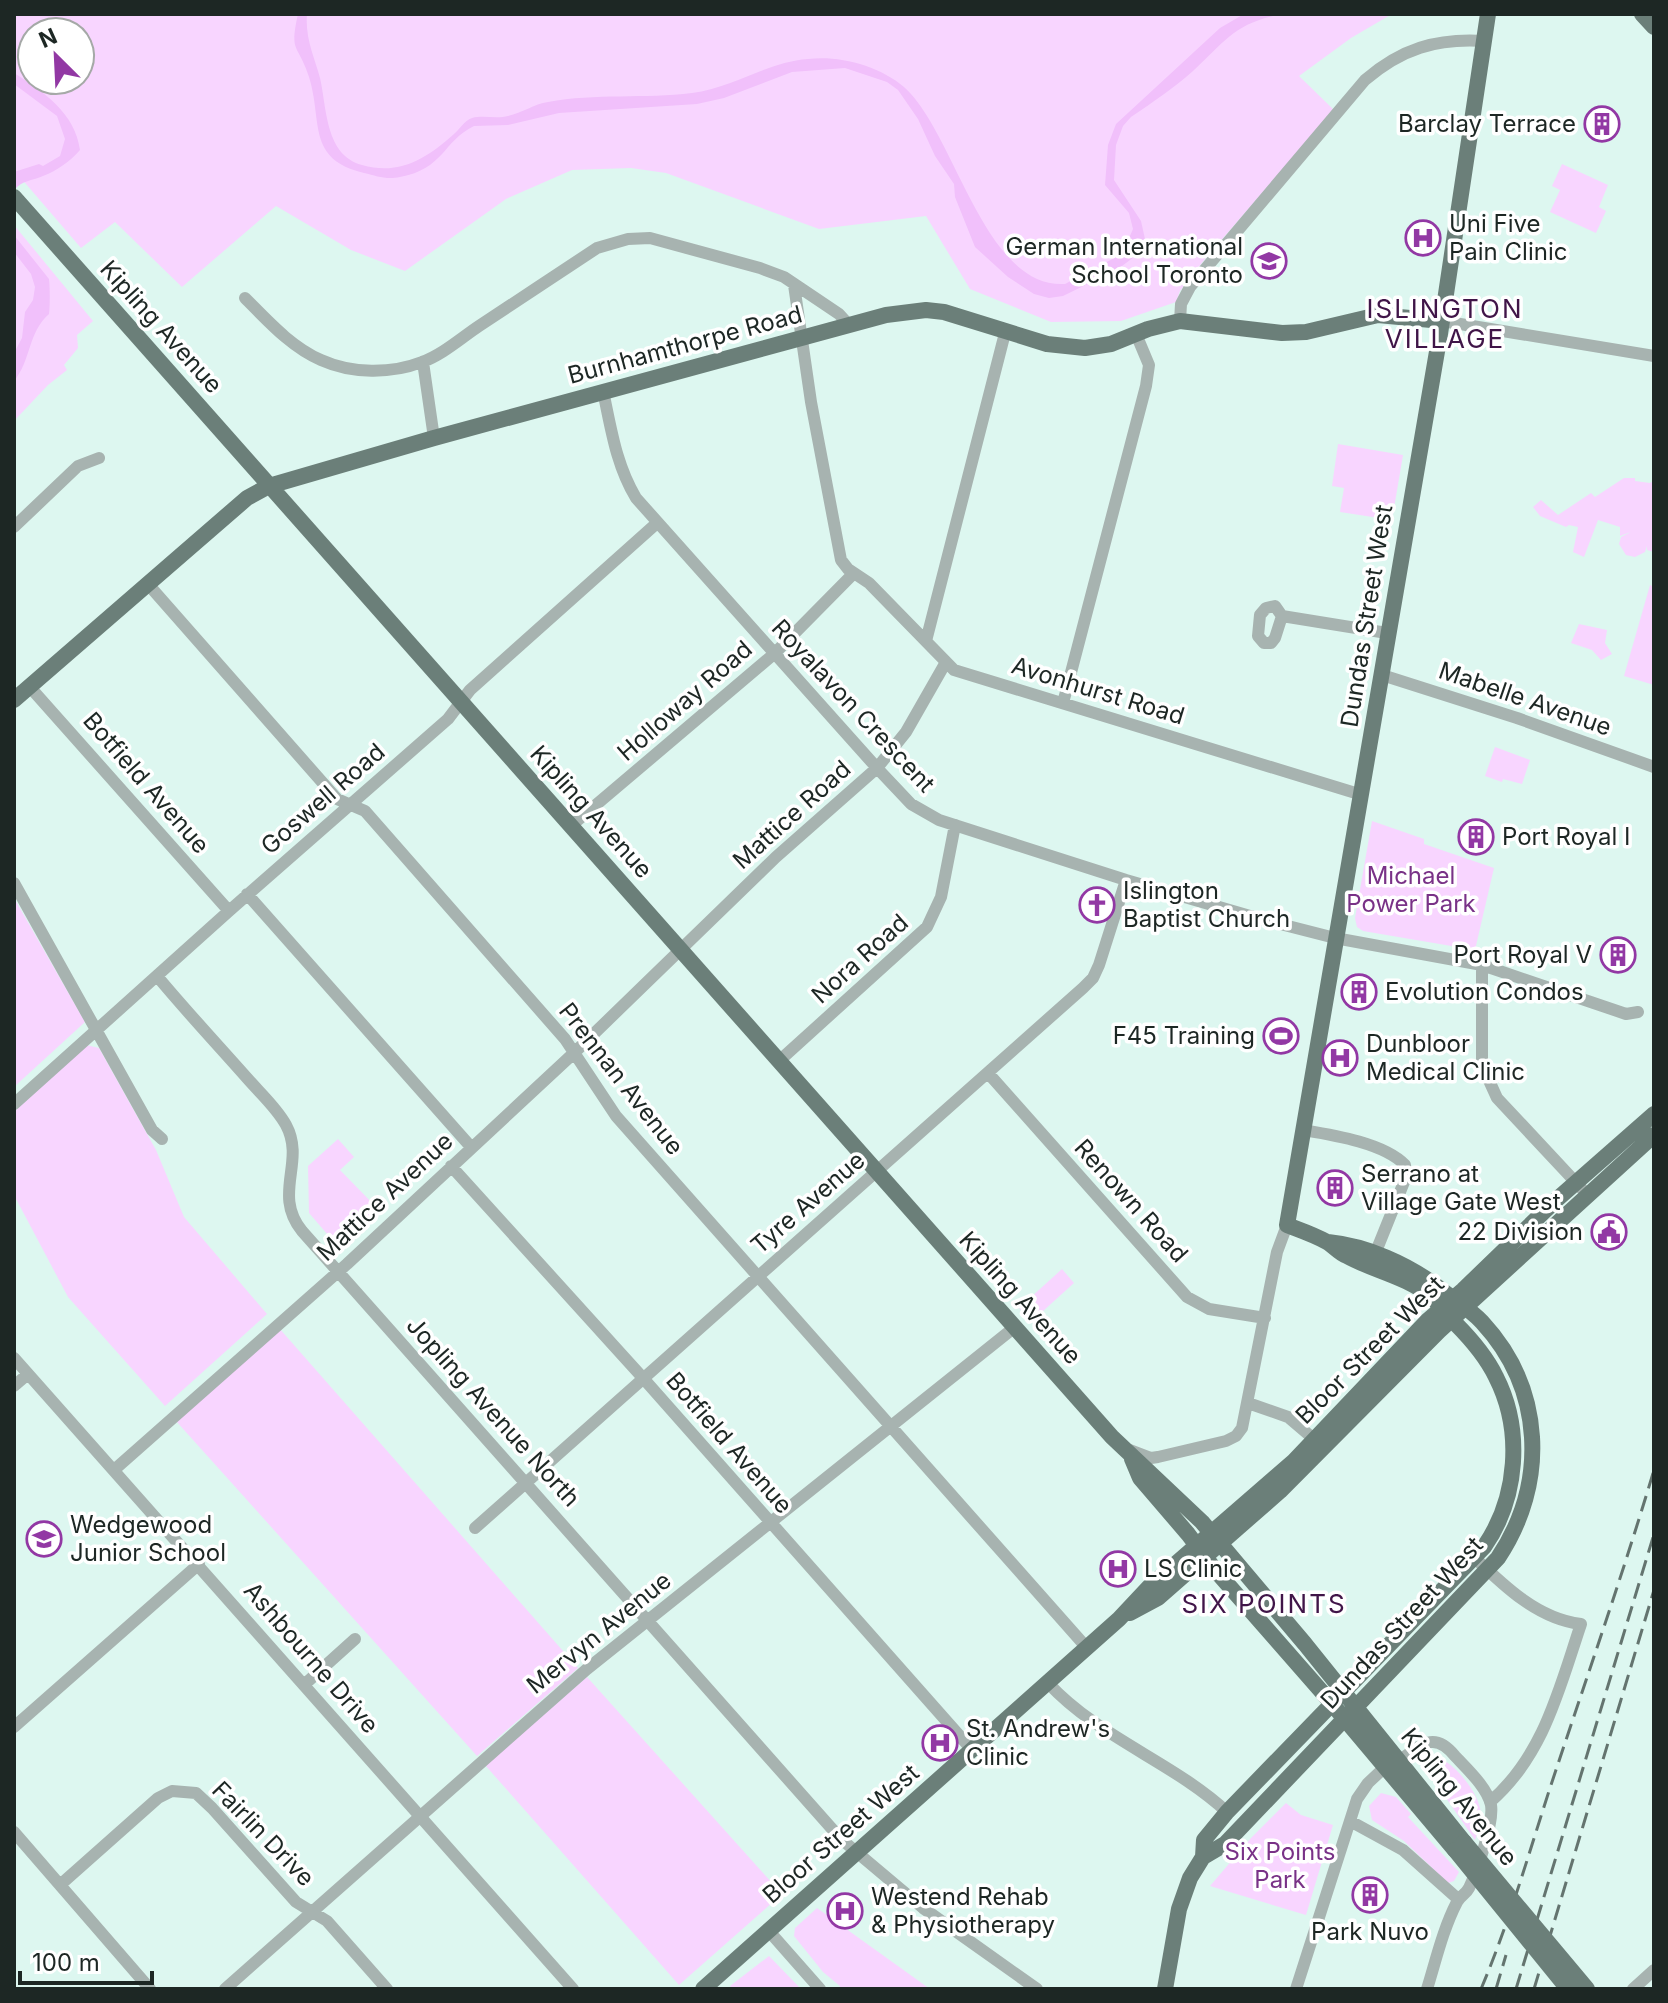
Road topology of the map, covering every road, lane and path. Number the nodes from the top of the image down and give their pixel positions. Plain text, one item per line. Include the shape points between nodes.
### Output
1 (1488, 14) edge
2 (1642, 14) edge
3 (1654, 27) edge
4 (1484, 41) junction
5 (14, 197) edge
6 (794, 285) junction
7 (245, 298) dead end
8 (1180, 321) junction
9 (1442, 321) junction
10 (849, 325) junction
11 (1005, 333) junction
12 (1136, 334) junction
13 (802, 338) junction
14 (1654, 356) edge
15 (423, 362) junction
16 (603, 391) junction
17 (434, 438) junction
18 (99, 458) dead end
19 (269, 486) junction
20 (657, 523) junction
21 (14, 527) edge
22 (853, 574) junction
23 (147, 583) junction
24 (1282, 616) dead end
25 (1387, 633) junction
26 (926, 641) junction
27 (774, 654) junction
28 (946, 662) junction
29 (1382, 675) junction
30 (29, 686) junction
31 (14, 700) edge
32 (462, 703) junction
33 (1063, 703) junction
34 (1654, 767) edge
35 (877, 768) junction
36 (1362, 795) junction
37 (350, 804) junction
38 (955, 825) junction
39 (571, 826) junction
40 (1126, 880) junction
41 (14, 883) edge
42 (247, 894) junction
43 (229, 911) junction
44 (1335, 938) junction
45 (681, 950) junction
46 (1482, 965) junction
47 (157, 976) junction
48 (1638, 1012) dead end
49 (96, 1029) junction
50 (575, 1052) junction
51 (779, 1061) junction
52 (988, 1073) junction
53 (14, 1104) edge
54 (1654, 1114) edge
55 (1303, 1130) junction
56 (1654, 1135) edge
57 (162, 1139) dead end
58 (471, 1147) junction
59 (451, 1166) junction
60 (877, 1172) junction
61 (1582, 1189) junction
62 (1287, 1225) junction
63 (1326, 1241) junction
64 (1375, 1254) junction
65 (338, 1272) junction
66 (759, 1276) junction
67 (1453, 1308) junction
68 (1265, 1318) junction
69 (1015, 1327) junction
70 (14, 1358) edge
71 (28, 1374) junction
72 (643, 1378) junction
73 (14, 1386) edge
74 (1248, 1403) junction
75 (892, 1426) junction
76 (1112, 1437) junction
77 (1315, 1440) junction
78 (1132, 1459) junction
79 (114, 1470) junction
80 (526, 1481) junction
81 (770, 1524) junction
82 (475, 1528) dead end
83 (1216, 1538) junction
84 (1201, 1551) junction
85 (1474, 1557) junction
86 (199, 1564) junction
87 (1487, 1569) junction
88 (647, 1621) junction
89 (355, 1639) dead end
90 (1087, 1648) junction
91 (1048, 1683) junction
92 (305, 1684) junction
93 (1338, 1698) junction
94 (1350, 1713) junction
95 (14, 1727) edge
96 (973, 1751) junction
97 (1392, 1764) junction
98 (1490, 1802) junction
99 (1227, 1812) junction
100 (419, 1815) junction
101 (1350, 1821) junction
102 (14, 1832) edge
103 (1459, 1846) junction
104 (856, 1852) junction
105 (1203, 1857) junction
106 (60, 1885) junction
107 (1458, 1899) junction
108 (312, 1911) junction
109 (768, 1930) junction
110 (1654, 1970) edge
111 (150, 1989) edge
112 (225, 1989) edge
113 (387, 1989) edge
114 (573, 1989) edge
115 (703, 1989) edge
116 (820, 1989) edge
117 (1037, 1989) edge
118 (1165, 1989) edge
119 (1296, 1989) edge
120 (1427, 1989) edge
121 (1568, 1989) edge
122 (1587, 1989) edge
123 (1633, 1989) edge

1 - 4 main road, Dundas Street West
2 - 3 main road
4 - 8 street via 1435,42 1394,57 1365,80 1210,263 1183,299
4 - 9 main road, Dundas Street West
5 - 19 main road, Kipling Avenue
6 - 10 street
6 - 13 street
6 - 15 street via 774,273 650,238 622,240 597,248
7 - 15 street via 301,349 321,360 373,372
8 - 9 main road, Burnhamthorpe Road via 1282,333 1378,315
8 - 12 main road, Burnhamthorpe Road
9 - 14 street
9 - 25 main road, Dundas Street West
10 - 11 main road, Burnhamthorpe Road via 926,310
10 - 13 main road, Burnhamthorpe Road
11 - 12 main road, Burnhamthorpe Road via 1085,348
11 - 26 street
12 - 33 street via 1149,365 1146,386
13 - 16 main road, Burnhamthorpe Road
13 - 22 street via 837,544
15 - 17 street
16 - 17 main road, Burnhamthorpe Road
16 - 20 street, Royalavon Crescent via 622,472
17 - 19 main road, Burnhamthorpe Road
18 - 21 street via 78,466
19 - 23 main road, Burnhamthorpe Road via 247,498
19 - 32 main road, Kipling Avenue
20 - 27 street, Royalavon Crescent
20 - 32 street, Goswell Road via 473,687
22 - 26 street, Avonhurst Road via 869,583
22 - 27 street, Holloway Road
23 - 30 main road, Burnhamthorpe Road
23 - 37 street, Prennan Avenue via 337,799
24 - 25 street
25 - 29 main road, Dundas Street West
26 - 28 street, Avonhurst Road
27 - 35 street, Royalavon Crescent
27 - 39 street, Holloway Road
28 - 33 street, Avonhurst Road via 954,670
28 - 35 street, Mattice Road via 906,732
29 - 34 street, Mabelle Avenue
29 - 36 main road, Dundas Street West
30 - 31 main road, Burnhamthorpe Road
30 - 43 street, Botfield Avenue
32 - 37 street, Goswell Road
32 - 39 main road, Kipling Avenue
33 - 36 street, Avonhurst Road
35 - 38 street, Royalavon Crescent via 919,811
35 - 45 street, Mattice Road
36 - 44 main road, Dundas Street West
37 - 42 street, Goswell Road
37 - 50 street, Prennan Avenue via 365,811
38 - 40 street, Royalavon Crescent
38 - 51 street, Nora Road via 941,897 927,927
39 - 45 main road, Kipling Avenue
40 - 44 street, Royalavon Crescent
40 - 52 street, Tyre Avenue via 1093,978
41 - 49 street
42 - 43 street, Goswell Road
42 - 58 street
43 - 47 street, Goswell Road
44 - 46 street, Royalavon Crescent
44 - 55 main road, Dundas Street West
45 - 50 street, Mattice Avenue
45 - 51 main road, Kipling Avenue
46 - 48 street, Royalavon Crescent via 1626,1014
46 - 61 street via 1482,1065 1488,1084
47 - 49 street, Goswell Road
47 - 65 street, Jopling Avenue North via 282,1118 293,1148 290,1215
49 - 53 street, Goswell Road
49 - 57 street
50 - 58 street, Mattice Avenue
50 - 66 street, Prennan Avenue via 616,1116
51 - 60 main road, Kipling Avenue
52 - 60 street, Tyre Avenue
52 - 68 street, Renown Road via 1187,1297 1209,1309
54 - 61 main road, Bloor Street West
55 - 62 main road, Dundas Street West
55 - 64 street via 1349,1138 1405,1165 1406,1177
56 - 61 main road, Bloor Street West
58 - 59 street, Mattice Avenue
59 - 65 street, Mattice Avenue
59 - 72 street, Botfield Avenue
60 - 66 street, Tyre Avenue
60 - 69 main road, Kipling Avenue
61 - 67 main road, Bloor Street West
62 - 63 main road, Dundas Street West
62 - 68 street, Dundas Street West
63 - 64 main road, Dundas Street West
63 - 67 main road, Dundas Street West via 1345,1256
64 - 67 main road, Dundas Street West via 1416,1272
65 - 79 street, Mattice Avenue
65 - 80 street, Jopling Avenue North
66 - 72 street, Tyre Avenue
66 - 75 street, Prennan Avenue
67 - 77 main road, Bloor Street West via 1400,1348
67 - 83 main road, Bloor Street West via 1325,1448
67 - 85 main road, Dundas Street West via 1495,1375 1513,1439 1505,1508
67 - 87 main road, Dundas Street West via 1480,1319 1510,1362 1525,1393 1532,1432 1532,1471 1522,1514 1509,1542
68 - 74 street, Dundas Street West
69 - 75 street, Mervyn Avenue
69 - 76 main road, Kipling Avenue
70 - 71 street, Ashbourne Drive
71 - 73 street
71 - 79 street, Ashbourne Drive
72 - 80 street, Tyre Avenue
72 - 81 street, Botfield Avenue
74 - 76 street, Dundas Street West via 1239,1432 1220,1443 1151,1458
74 - 77 street via 1288,1417
75 - 81 street, Mervyn Avenue
75 - 90 street, Prennan Avenue
76 - 78 main road, Kipling Avenue
77 - 83 main road, Bloor Street West
78 - 83 main road, Kipling Avenue
78 - 84 main road, Kipling Avenue via 1140,1478
79 - 86 street, Ashbourne Drive
80 - 82 street, Tyre Avenue
80 - 88 street, Jopling Avenue North
81 - 88 street, Mervyn Avenue
81 - 96 street, Botfield Avenue
83 - 84 main road, Bloor Street West
83 - 93 main road, Kipling Avenue
84 - 90 main road, Bloor Street West via 1149,1587
84 - 93 main road, Kipling Avenue
85 - 87 street
85 - 93 main road, Dundas Street West
86 - 92 street, Ashbourne Drive
86 - 95 street
87 - 94 main road, Dundas Street West
87 - 98 street via 1538,1609 1581,1624 1540,1740 1524,1767
88 - 100 street, Mervyn Avenue
88 - 104 street, Jopling Avenue North
89 - 92 street
90 - 91 main road, Bloor Street West
91 - 96 main road, Bloor Street West
91 - 99 street via 1086,1719
92 - 100 street, Ashbourne Drive
93 - 94 main road, Kipling Avenue
93 - 99 main road, Dundas Street West
94 - 97 main road, Kipling Avenue
94 - 105 main road, Dundas Street West via 1225,1844
96 - 104 main road, Bloor Street West
97 - 98 street via 1428,1742 1441,1742
97 - 101 street via 1362,1791
97 - 103 main road, Kipling Avenue
98 - 107 street via 1481,1854 1468,1889
99 - 105 main road, Dundas Street West via 1204,1840
100 - 108 street, Mervyn Avenue
100 - 114 street, Ashbourne Drive
101 - 107 street via 1403,1850
101 - 119 street
102 - 106 street
103 - 121 main road, Kipling Avenue, bridge
103 - 122 main road, Kipling Avenue, bridge
104 - 109 main road, Bloor Street West
104 - 117 street, Jopling Avenue North via 923,1908
105 - 118 main road, Dundas Street West via 1179,1909
106 - 108 street, Fairlin Drive via 158,1798 180,1790 205,1801 296,1902
106 - 111 street
107 - 120 street
108 - 112 street, Mervyn Avenue
108 - 113 street, Fairlin Drive
109 - 115 main road, Bloor Street West
109 - 116 street
110 - 123 street

